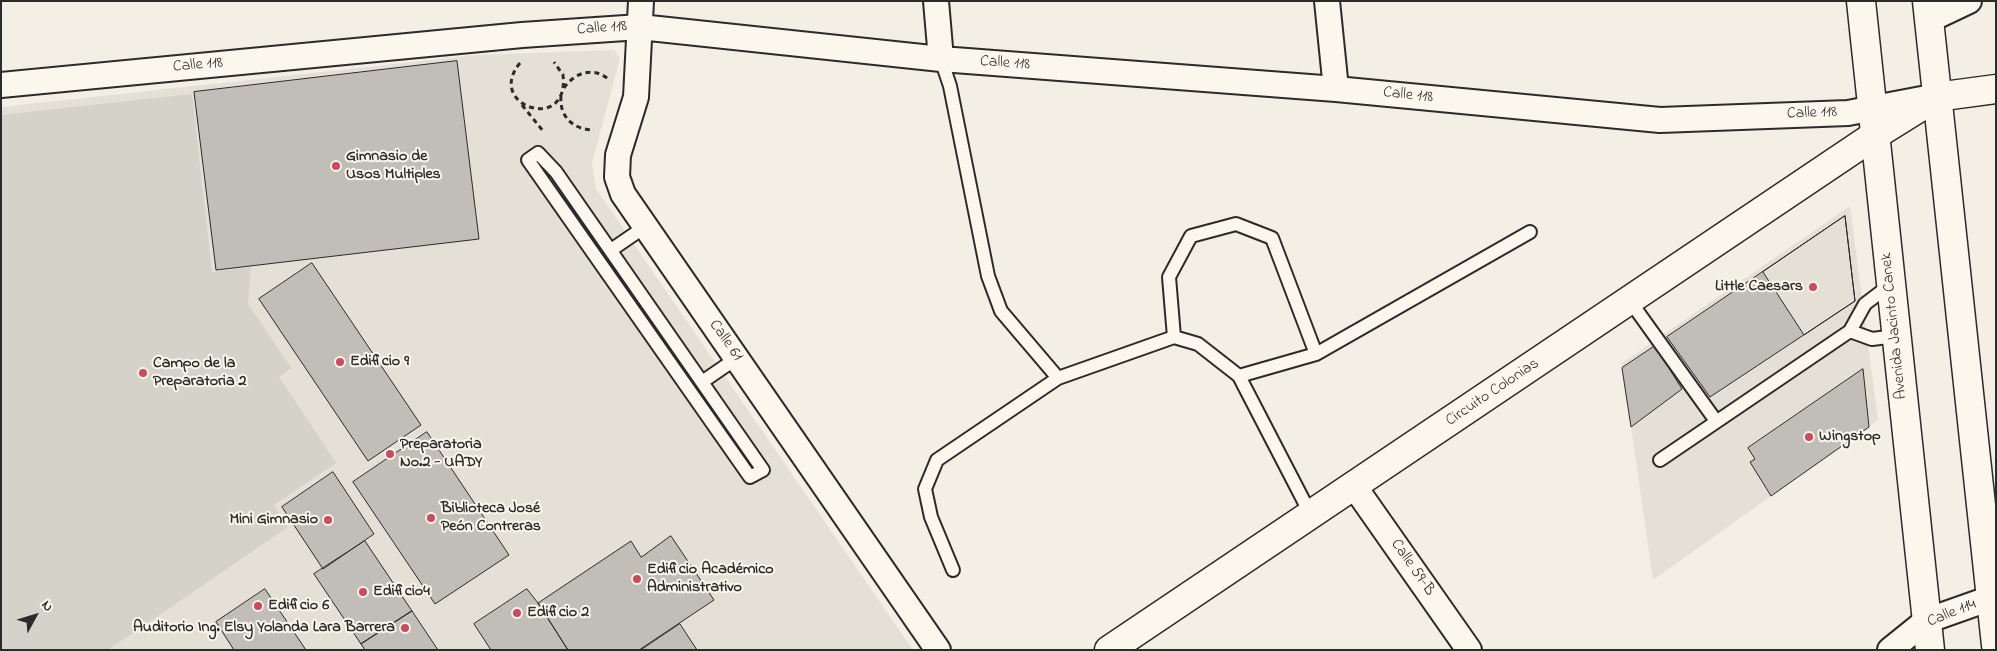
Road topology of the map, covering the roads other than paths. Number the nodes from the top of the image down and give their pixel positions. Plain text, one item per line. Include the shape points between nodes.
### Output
1 (641, 1) edge
2 (936, 1) edge
3 (1327, 1) edge
4 (1861, 1) edge
5 (1969, 1) edge
6 (1928, 10) edge
7 (640, 27) junction
8 (941, 59) junction
9 (1, 85) edge
10 (1336, 89) junction
11 (1996, 90) edge
12 (1936, 97) junction
13 (1864, 109) junction
14 (1875, 135) junction
15 (646, 226) junction
16 (1530, 232) dead end
17 (611, 250) junction
18 (1891, 285) junction
19 (1630, 301) junction
20 (1850, 331) junction
21 (1896, 336) junction
22 (1174, 337) junction
23 (1316, 354) junction
24 (737, 358) junction
25 (1239, 376) junction
26 (1058, 378) junction
27 (702, 382) junction
28 (1716, 422) junction
29 (1660, 460) dead end
30 (1987, 480) edge
31 (1354, 486) junction
32 (1311, 515) junction
33 (953, 570) dead end
34 (1991, 598) junction
35 (1926, 621) junction
36 (1996, 645) edge
37 (938, 650) edge
38 (1109, 650) edge
39 (1469, 650) edge
40 (1890, 650) edge
41 (1930, 650) edge

1 - 7 street, Calle 61
2 - 8 street
3 - 10 street
4 - 13 main road, Avenida Jacinto Canek
5 - 6 street
6 - 12 main road
7 - 8 street, Calle 118
7 - 9 street, Calle 118 via 522,35
7 - 15 street, Calle 61 via 636,96 618,155 616,177 623,194
8 - 10 street, Calle 118
8 - 26 lane via 950,86 988,276 1001,311
10 - 13 street, Calle 118 via 1660,120
11 - 12 main road
12 - 13 street, Calle 118
12 - 14 main road
12 - 30 main road
13 - 14 main road, Avenida Jacinto Canek
14 - 18 main road, Avenida Jacinto Canek
14 - 19 main road, Circuito Colonias
15 - 17 lane
15 - 24 street, Calle 61
16 - 23 lane
17 - 27 lane
17 - 27 lane via 538,152 528,160 750,478 763,470
18 - 20 lane via 1865,304
18 - 21 main road, Avenida Jacinto Canek
19 - 28 lane
19 - 31 main road, Circuito Colonias
20 - 21 lane via 1872,339
20 - 28 lane
21 - 35 main road, Avenida Jacinto Canek
22 - 23 lane via 1169,277 1190,236 1236,224 1272,238
22 - 25 lane via 1198,344
22 - 26 lane
23 - 25 lane
24 - 27 lane
24 - 37 street, Calle 61
25 - 32 lane
26 - 33 lane via 937,460 925,489 931,517
28 - 29 lane
30 - 34 main road
31 - 32 main road, Circuito Colonias
31 - 39 street, Calle 59-B
32 - 38 main road, Circuito Colonias
34 - 35 street, Calle 114
34 - 36 main road
35 - 40 street, Calle 114
35 - 41 main road, Avenida Jacinto Canek

